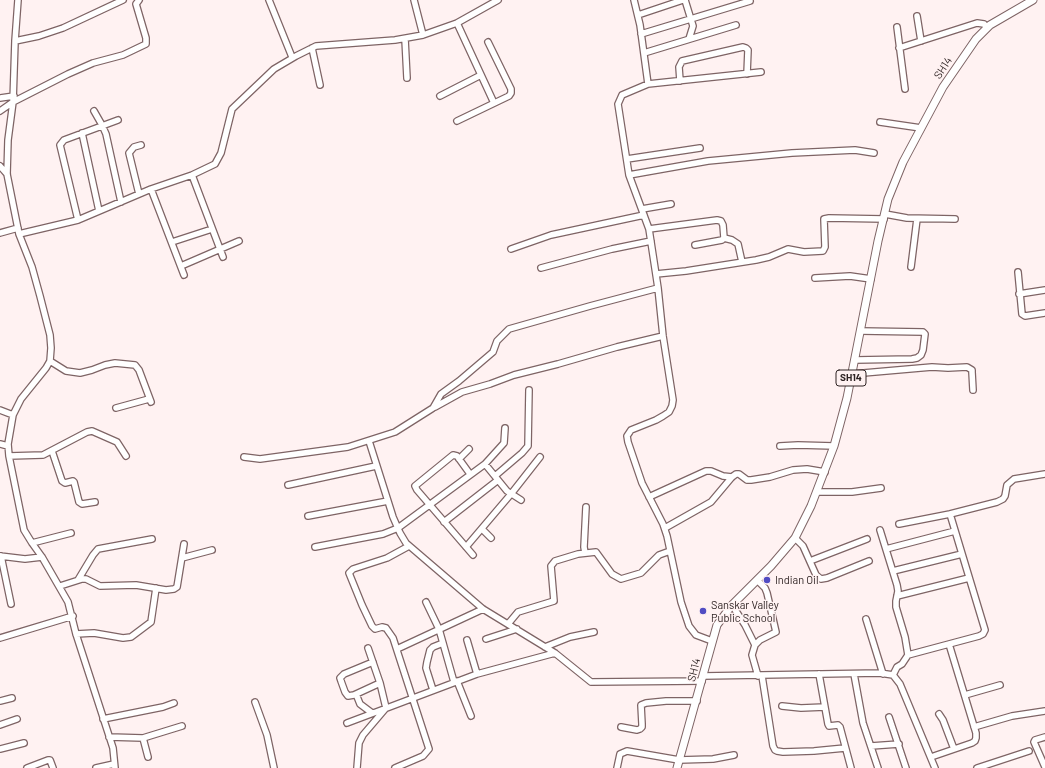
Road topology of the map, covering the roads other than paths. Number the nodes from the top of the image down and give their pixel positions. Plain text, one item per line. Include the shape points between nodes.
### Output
1 (18, 0) edge
2 (123, 0) edge
3 (139, 0) edge
4 (269, 0) edge
5 (414, 0) edge
6 (498, 0) edge
7 (634, 0) edge
8 (684, 0) edge
9 (1033, 0) edge
10 (750, 1) dead end
11 (638, 15) junction
12 (917, 16) dead end
13 (691, 19) junction
14 (457, 23) junction
15 (736, 25) dead end
16 (897, 27) dead end
17 (987, 28) junction
18 (641, 34) junction
19 (422, 35) junction
20 (405, 39) junction
21 (689, 39) junction
22 (14, 41) junction
23 (921, 41) junction
24 (488, 42) dead end
25 (312, 48) junction
26 (899, 48) junction
27 (644, 53) junction
28 (292, 57) junction
29 (761, 72) dead end
30 (747, 74) junction
31 (481, 75) junction
32 (407, 78) dead end
33 (680, 81) junction
34 (648, 84) junction
35 (320, 85) dead end
36 (904, 89) dead end
37 (440, 96) dead end
38 (0, 98) edge
39 (14, 99) junction
40 (494, 103) junction
41 (0, 111) edge
42 (94, 111) dead end
43 (118, 120) dead end
44 (457, 121) dead end
45 (880, 122) dead end
46 (102, 125) junction
47 (921, 128) junction
48 (82, 133) junction
49 (141, 146) dead end
50 (700, 148) dead end
51 (874, 154) dead end
52 (627, 159) junction
53 (0, 166) edge
54 (7, 174) junction
55 (192, 175) junction
56 (629, 175) junction
57 (151, 188) junction
58 (140, 194) junction
59 (121, 202) junction
60 (671, 204) dead end
61 (642, 209) junction
62 (99, 211) junction
63 (644, 215) junction
64 (884, 217) junction
65 (917, 219) junction
66 (955, 219) dead end
67 (78, 220) junction
68 (212, 229) junction
69 (649, 229) junction
70 (18, 232) junction
71 (0, 233) edge
72 (724, 238) junction
73 (239, 241) dead end
74 (651, 241) junction
75 (172, 242) junction
76 (695, 245) dead end
77 (220, 249) junction
78 (511, 249) dead end
79 (223, 257) dead end
80 (742, 262) junction
81 (181, 266) junction
82 (911, 267) dead end
83 (541, 268) dead end
84 (1018, 272) dead end
85 (656, 274) junction
86 (184, 275) dead end
87 (815, 278) dead end
88 (871, 279) junction
89 (658, 288) junction
90 (1045, 290) edge
91 (1019, 294) junction
92 (1045, 313) edge
93 (861, 331) junction
94 (663, 336) junction
95 (855, 360) junction
96 (50, 361) junction
97 (852, 374) junction
98 (529, 390) dead end
99 (973, 390) dead end
100 (116, 408) dead end
101 (433, 408) junction
102 (0, 410) edge
103 (13, 416) junction
104 (505, 428) dead end
105 (369, 441) junction
106 (0, 444) edge
107 (8, 446) junction
108 (780, 446) dead end
109 (834, 446) junction
110 (469, 449) dead end
111 (52, 452) junction
112 (9, 456) junction
113 (126, 456) dead end
114 (244, 457) dead end
115 (540, 457) dead end
116 (458, 459) junction
117 (485, 464) junction
118 (376, 466) junction
119 (825, 472) junction
120 (470, 474) junction
121 (1045, 474) edge
122 (732, 477) junction
123 (496, 478) junction
124 (288, 485) dead end
125 (881, 488) dead end
126 (817, 492) junction
127 (511, 494) junction
128 (649, 497) junction
129 (521, 500) dead end
130 (388, 501) junction
131 (95, 502) dead end
132 (429, 505) junction
133 (586, 507) dead end
134 (950, 514) junction
135 (308, 516) dead end
136 (444, 522) junction
137 (900, 524) dead end
138 (398, 528) junction
139 (664, 528) junction
140 (482, 529) junction
141 (880, 530) dead end
142 (955, 531) junction
143 (71, 533) dead end
144 (491, 538) dead end
145 (795, 538) junction
146 (152, 539) dead end
147 (867, 539) dead end
148 (32, 543) junction
149 (184, 544) dead end
150 (410, 546) junction
151 (315, 547) dead end
152 (466, 547) junction
153 (886, 548) junction
154 (212, 550) dead end
155 (670, 551) junction
156 (585, 553) junction
157 (962, 554) junction
158 (473, 555) dead end
159 (1, 556) edge
160 (42, 557) junction
161 (182, 558) junction
162 (810, 561) junction
163 (869, 561) dead end
164 (893, 571) junction
165 (969, 578) junction
166 (78, 580) junction
167 (757, 580) junction
168 (60, 586) junction
169 (156, 588) junction
170 (897, 596) junction
171 (426, 602) dead end
172 (11, 604) dead end
173 (732, 605) junction
174 (483, 609) junction
175 (73, 616) junction
176 (866, 620) dead end
177 (508, 624) junction
178 (439, 629) junction
179 (517, 629) junction
180 (594, 632) dead end
181 (76, 634) junction
182 (0, 638) edge
183 (486, 639) dead end
184 (467, 640) dead end
185 (712, 641) junction
186 (443, 644) junction
187 (949, 644) junction
188 (755, 645) junction
189 (545, 647) junction
190 (368, 648) dead end
191 (397, 649) junction
192 (555, 653) junction
193 (908, 654) junction
194 (373, 662) junction
195 (477, 674) junction
196 (819, 674) junction
197 (854, 674) junction
198 (883, 674) junction
199 (894, 675) junction
200 (760, 676) junction
201 (703, 679) junction
202 (455, 681) junction
203 (380, 683) junction
204 (1000, 685) dead end
205 (433, 690) junction
206 (356, 694) junction
207 (965, 695) junction
208 (12, 698) dead end
209 (413, 698) junction
210 (697, 701) junction
211 (0, 702) edge
212 (255, 702) dead end
213 (174, 703) dead end
214 (782, 706) dead end
215 (825, 707) junction
216 (386, 708) junction
217 (372, 713) junction
218 (1045, 713) edge
219 (938, 714) dead end
220 (471, 716) dead end
221 (889, 717) dead end
222 (18, 719) dead end
223 (103, 719) junction
224 (347, 723) dead end
225 (0, 725) edge
226 (182, 726) dead end
227 (621, 727) dead end
228 (974, 727) junction
229 (109, 737) junction
230 (1045, 737) edge
231 (143, 738) junction
232 (24, 743) dead end
233 (899, 744) junction
234 (871, 746) junction
235 (845, 748) junction
236 (0, 749) edge
237 (954, 749) junction
238 (1029, 751) dead end
239 (734, 755) dead end
240 (148, 757) dead end
241 (931, 757) junction
242 (679, 760) junction
243 (114, 766) edge
244 (1045, 767) edge
245 (27, 768) edge
246 (53, 768) edge
247 (96, 768) edge
248 (274, 768) edge
249 (356, 768) edge
250 (395, 768) edge
251 (618, 768) edge
252 (677, 768) edge
253 (851, 768) edge
254 (878, 768) edge
255 (906, 768) edge
256 (935, 768) edge
257 (977, 768) edge

1 - 22 street
2 - 22 street via 63,28
3 - 39 street via 136,4 146,44 123,55 93,63
4 - 28 street
5 - 19 street
6 - 14 street
7 - 11 street
8 - 11 street
8 - 13 street
9 - 17 main road, SH14 / SH14
10 - 13 street
11 - 18 street
12 - 23 street
13 - 18 street
13 - 21 street via 693,30
14 - 19 street
14 - 31 street
15 - 21 street
16 - 26 street
17 - 23 street via 977,22
17 - 47 main road, SH14 / SH14 via 960,61
18 - 27 street
19 - 20 street
20 - 25 street
20 - 32 street
21 - 27 street
22 - 39 street
23 - 26 street
24 - 40 street via 511,89 509,96
25 - 28 street
25 - 35 street
26 - 36 street
27 - 34 street
28 - 55 street via 274,69 232,109 215,164
29 - 30 street
30 - 33 street
30 - 33 street via 748,50 742,47 682,61 679,67
31 - 37 street
31 - 40 street
33 - 34 street
34 - 52 street via 626,92 619,98
38 - 39 street
39 - 41 street
39 - 54 street via 8,140
40 - 44 street
42 - 46 street
43 - 46 street
45 - 47 street
46 - 48 street
46 - 59 street
47 - 64 main road, SH14 / SH14 via 892,188
48 - 62 street
48 - 67 street via 60,144
49 - 58 street via 134,147 129,153
50 - 52 street
51 - 56 street via 854,150 792,153 708,162
52 - 56 street
53 - 54 street
54 - 70 street
55 - 57 street
55 - 68 street
56 - 61 street
57 - 58 street
57 - 75 street
58 - 59 street
59 - 62 street
60 - 61 street
61 - 63 street
62 - 67 street
63 - 69 street
63 - 78 street via 551,235
64 - 65 street
64 - 80 street via 826,218 823,223 823,251 804,252 788,249 769,257
64 - 88 main road, SH14 / SH14
65 - 66 street
65 - 82 street
67 - 70 street
68 - 75 street
68 - 77 street
69 - 72 street via 717,220 723,223
69 - 74 street
70 - 71 street
70 - 96 street via 32,267 50,335
72 - 76 street
72 - 80 street via 736,241
73 - 77 street
74 - 83 street
74 - 85 street
75 - 81 street
77 - 79 street
77 - 81 street
80 - 85 street
81 - 86 street
84 - 91 street
85 - 89 street
87 - 88 street via 850,276
88 - 93 main road, SH14 / SH14
89 - 94 street
89 - 101 street via 509,329 497,341 493,352 441,394
90 - 91 street
91 - 92 street via 1023,316
93 - 95 main road, SH14 / SH14
93 - 95 street via 923,332 923,350 921,355 912,359
94 - 101 street via 514,375 462,392
94 - 128 street via 672,406 663,416 630,430 627,436 636,470
95 - 97 main road, SH14 / SH14
96 - 100 street via 66,371 80,373 115,363 135,365 150,401
96 - 103 street via 21,398
97 - 99 street via 932,367 967,367 972,370
97 - 109 main road, SH14 / SH14
98 - 123 street via 528,446
101 - 105 street via 396,432
102 - 103 street
103 - 107 street
104 - 117 street via 504,443
105 - 114 street via 348,447 260,459
105 - 118 street
106 - 107 street
107 - 112 street
108 - 109 street
109 - 119 main road, SH14 / SH14
110 - 116 street
111 - 112 street via 38,456
111 - 113 street via 92,431 117,442
111 - 131 street via 62,481 74,482 79,502
112 - 148 street via 21,521
115 - 127 street
116 - 120 street
116 - 132 street via 455,455 451,456 415,486
117 - 120 street
117 - 123 street
118 - 124 street
118 - 130 street
119 - 122 street via 793,470 751,480 739,474
119 - 126 main road, SH14 / SH14
120 - 132 street
121 - 134 street via 1014,480 1007,485 1005,496 997,502
122 - 128 street via 706,471
122 - 139 street via 711,502
123 - 127 street
123 - 136 street
125 - 126 street via 852,492
126 - 145 main road, SH14 / SH14
127 - 129 street
127 - 140 street
128 - 139 street
130 - 135 street
130 - 138 street
132 - 136 street
132 - 138 street
133 - 156 street
134 - 137 street
134 - 142 street
136 - 152 street
138 - 150 street
138 - 151 street via 383,534
139 - 155 street
140 - 144 street
140 - 152 street
141 - 153 street
142 - 153 street
142 - 157 street
143 - 148 street
145 - 162 street via 803,546
145 - 167 main road, SH14 / SH14
146 - 166 street via 98,549
147 - 162 street
148 - 160 street
149 - 161 street
150 - 174 street
150 - 191 street via 375,563 353,569 350,573 372,626 375,629 386,628
152 - 158 street
153 - 164 street
154 - 161 street
155 - 156 street via 658,555 641,573 621,579 612,574 596,552
155 - 185 street via 688,626 696,635
156 - 177 street via 552,564 554,601 518,612
157 - 164 street
157 - 165 street
159 - 160 street via 25,559
159 - 172 street
160 - 168 street
161 - 169 street via 177,587 168,590
162 - 163 street via 816,575 821,579
164 - 170 street
165 - 170 street
165 - 187 street via 985,630 979,636
166 - 168 street
166 - 169 street via 86,579 100,586 136,585
167 - 173 main road, SH14 / SH14
167 - 188 street via 767,593 776,632
168 - 175 street
169 - 181 street via 151,622 131,637
170 - 193 street via 896,607
171 - 178 street
173 - 185 main road, SH14 / SH14 via 717,625
173 - 188 street
174 - 177 street
174 - 178 street
175 - 181 street
175 - 182 street
176 - 198 street
177 - 179 street
178 - 186 street
178 - 191 street
179 - 183 street
179 - 189 street
180 - 189 street via 570,637
181 - 223 street
184 - 195 street
185 - 201 main road, SH14 / SH14
186 - 202 street
186 - 205 street via 430,650 427,662 426,668
187 - 193 street
187 - 207 street
188 - 200 street via 752,655
189 - 192 street
190 - 194 street
191 - 209 street
192 - 195 street
192 - 201 street via 591,682
193 - 199 street
194 - 203 street
194 - 206 street via 346,672 340,678 346,694
195 - 202 street
196 - 197 street
196 - 200 street
196 - 215 street
197 - 198 street
197 - 234 street via 863,723
198 - 199 street
199 - 241 street
200 - 201 street
200 - 235 street via 773,746 777,752
201 - 210 main road, SH14 / SH14
202 - 205 street
202 - 220 street
203 - 206 street
203 - 216 street
204 - 207 street
205 - 209 street
206 - 217 street via 360,704
207 - 228 street
208 - 211 street
209 - 216 street
209 - 250 street via 429,749 423,756
210 - 227 street via 646,703 641,705 640,729
210 - 242 main road, SH14 / SH14
212 - 248 street via 268,739
213 - 223 street
214 - 215 street
215 - 235 street via 828,724 839,725
216 - 217 street
216 - 249 street via 363,735
217 - 224 street
218 - 228 street via 1012,716
219 - 237 street
221 - 233 street
222 - 225 street
223 - 229 street
226 - 231 street
228 - 237 street via 975,741
229 - 231 street
229 - 243 street via 113,748
230 - 244 street via 1034,742
231 - 240 street
232 - 236 street
233 - 234 street
233 - 255 street
234 - 254 street
235 - 253 street
237 - 241 street
238 - 257 street
239 - 242 street via 713,759
241 - 256 street
242 - 251 street via 627,751 620,754
242 - 252 main road, SH14 / SH14
243 - 247 street
245 - 246 street via 50,760

